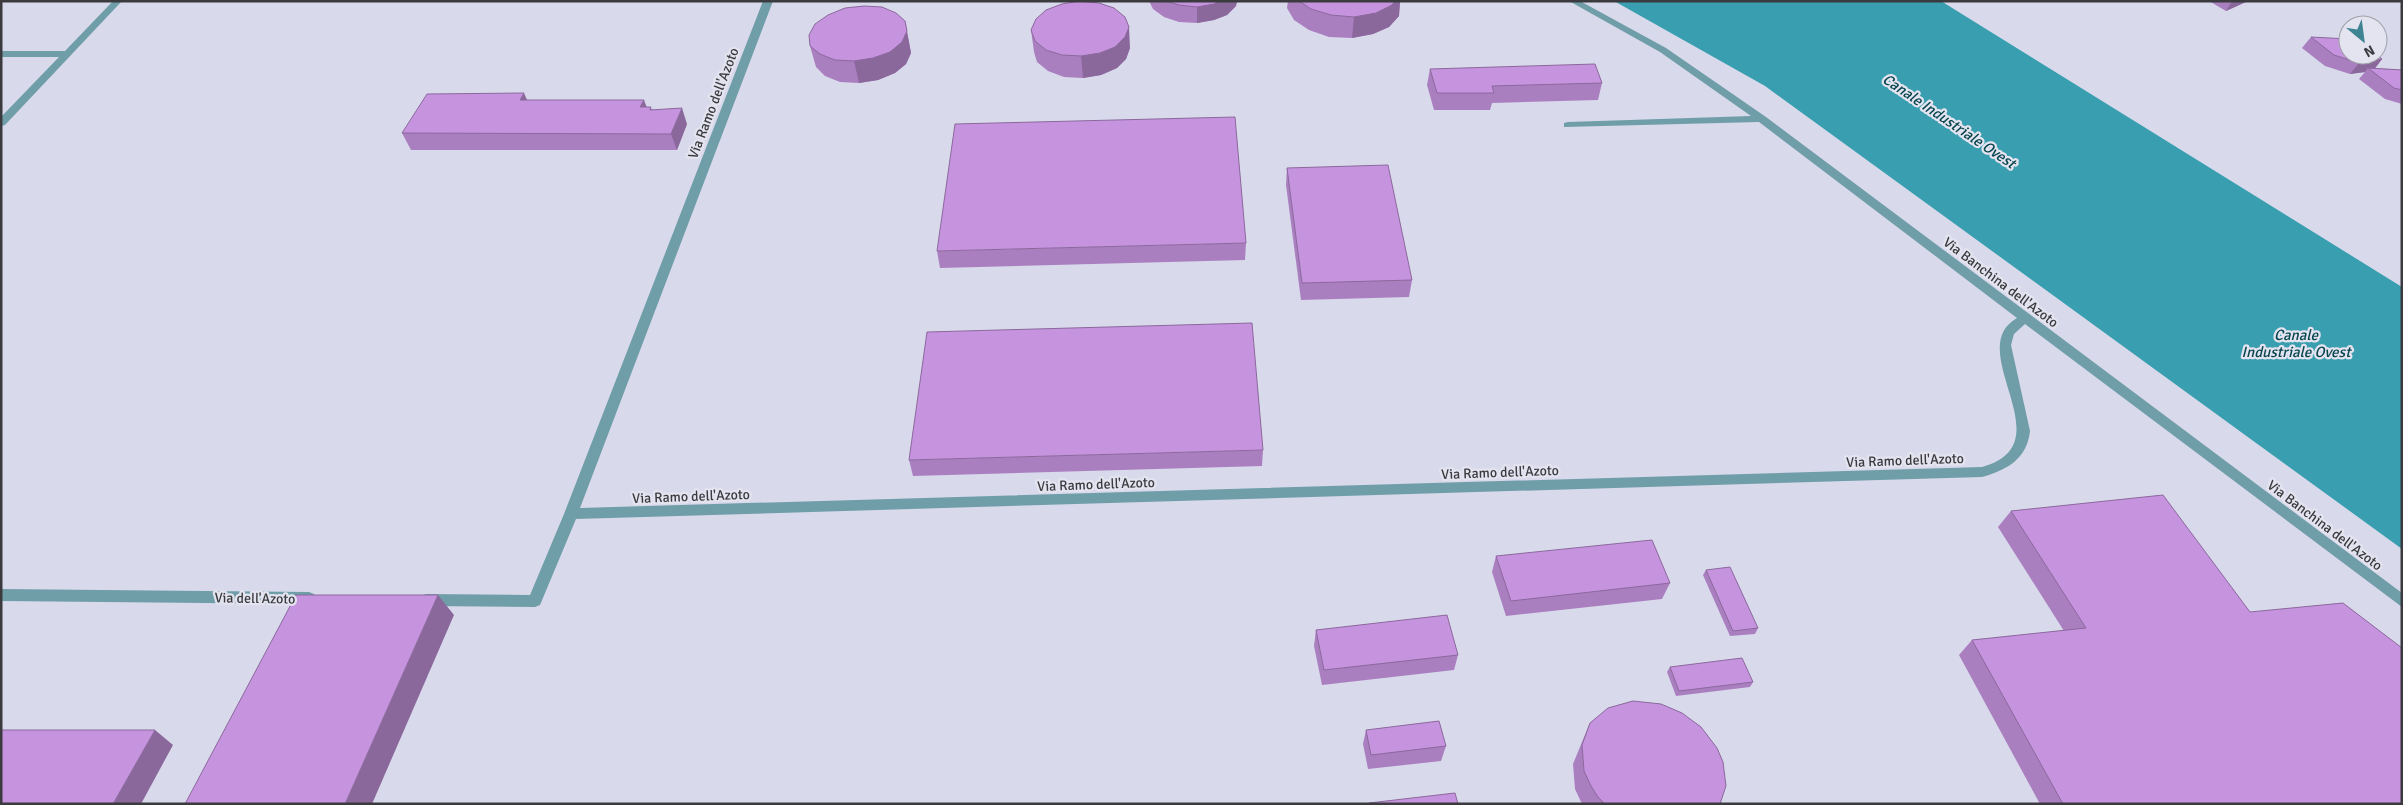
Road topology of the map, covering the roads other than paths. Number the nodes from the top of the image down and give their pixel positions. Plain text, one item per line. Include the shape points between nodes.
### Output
1 (118, 1) edge
2 (768, 1) edge
3 (1573, 1) edge
4 (1, 54) edge
5 (67, 54) junction
6 (1762, 119) junction
7 (1, 123) edge
8 (1568, 125) dead end
9 (2025, 319) junction
10 (571, 514) junction
11 (1, 595) edge
12 (327, 599) edge
13 (416, 600) edge
14 (2402, 601) edge

1 - 5 street
2 - 10 street, Via Ramo dell'Azoto
3 - 6 street, Via Banchina dell'Azoto via 1663,50
4 - 5 street
5 - 7 street
6 - 8 street
6 - 9 street, Via Banchina dell'Azoto
9 - 10 street, Via Ramo dell'Azoto via 2012,326 2006,335 2005,345 2024,438 2018,452 2007,462 1982,472
9 - 14 street, Via Banchina dell'Azoto
10 - 13 street via 535,601
11 - 12 street, Via dell'Azoto

